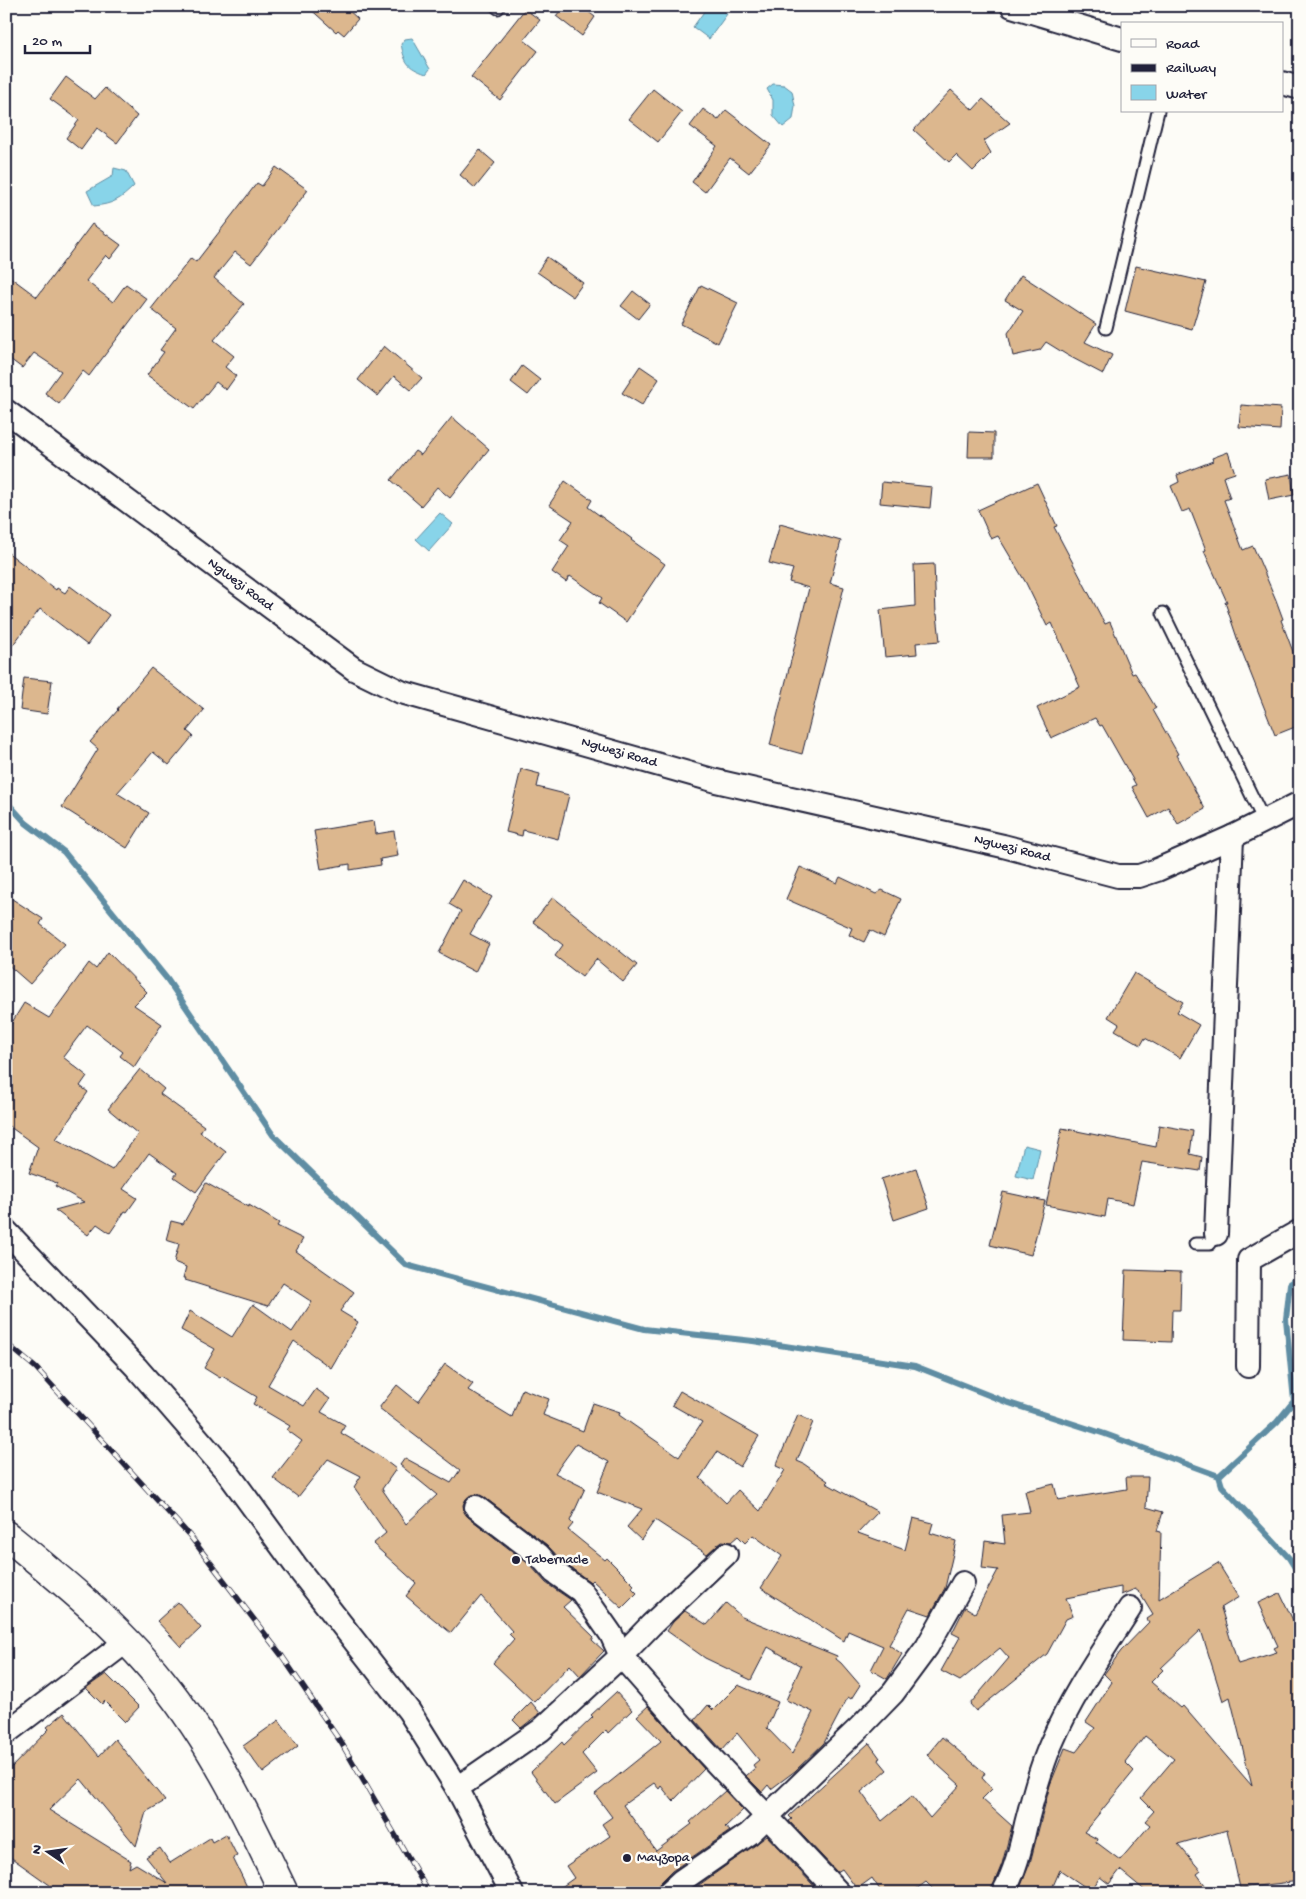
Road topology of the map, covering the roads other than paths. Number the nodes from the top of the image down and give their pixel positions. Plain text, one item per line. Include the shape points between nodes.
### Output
1 (1012, 6) edge
2 (1121, 39) edge
3 (1284, 84) edge
4 (1300, 88) edge
5 (1158, 112) edge
6 (1106, 328) dead end
7 (6, 411) edge
8 (1163, 613) dead end
9 (1300, 803) edge
10 (1264, 821) junction
11 (1232, 837) junction
12 (6, 1231) edge
13 (1300, 1231) edge
14 (1216, 1234) joint
15 (1195, 1244) dead end
16 (1248, 1366) dead end
17 (476, 1506) dead end
18 (6, 1535) edge
19 (726, 1554) dead end
20 (963, 1583) dead end
21 (1130, 1608) dead end
22 (127, 1641) junction
23 (621, 1656) junction
24 (6, 1733) edge
25 (457, 1788) junction
26 (768, 1816) junction
27 (284, 1893) edge
28 (512, 1893) edge
29 (668, 1893) edge
30 (839, 1893) edge
31 (1003, 1893) edge

1 - 2 street
3 - 4 street
5 - 6 lane
7 - 11 street, Ngwezi Road via 354,670 401,692 716,781 1003,846 1118,876 1139,876 1157,870
8 - 10 lane
9 - 10 street, Ngwezi Road
10 - 11 street, Ngwezi Road
11 - 14 street
12 - 25 street via 136,1367 228,1473 409,1711
13 - 16 street via 1249,1260
14 - 15 lane via 1210,1244
17 - 23 street via 581,1591 611,1634
18 - 22 street
19 - 23 street
20 - 26 street via 926,1647 893,1692
21 - 31 street via 1084,1679 1051,1744
22 - 24 street
22 - 27 street via 161,1680 200,1734 248,1819
23 - 25 street via 541,1730
23 - 26 street
25 - 28 street
26 - 29 street via 749,1834
26 - 30 street

